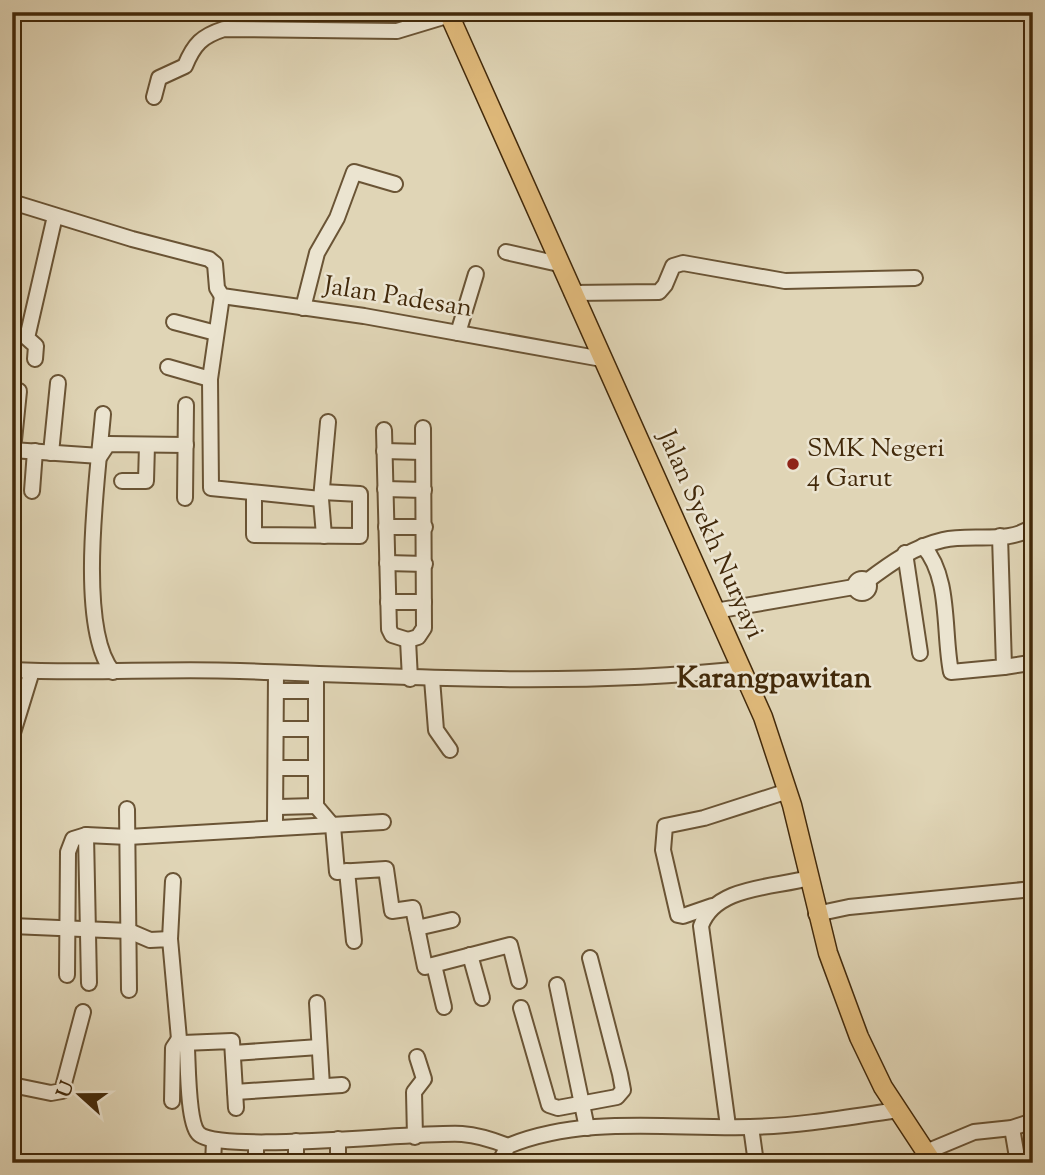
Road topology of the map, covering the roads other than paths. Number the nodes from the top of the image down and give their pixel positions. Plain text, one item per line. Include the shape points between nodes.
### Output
1 (473, 12) edge
2 (449, 13) edge
3 (153, 97) dead end
4 (395, 184) dead end
5 (12, 202) edge
6 (55, 216) junction
7 (506, 252) dead end
8 (559, 264) junction
9 (476, 274) dead end
10 (915, 278) dead end
11 (572, 293) junction
12 (222, 296) junction
13 (303, 308) junction
14 (174, 322) dead end
15 (216, 333) junction
16 (458, 333) junction
17 (35, 359) dead end
18 (602, 359) junction
19 (168, 367) dead end
20 (210, 379) junction
21 (58, 383) dead end
22 (19, 391) dead end
23 (186, 405) dead end
24 (103, 414) dead end
25 (328, 422) dead end
26 (423, 428) dead end
27 (384, 430) dead end
28 (147, 445) junction
29 (186, 445) junction
30 (13, 450) edge
31 (384, 450) junction
32 (35, 452) junction
33 (51, 453) junction
34 (423, 453) junction
35 (100, 456) junction
36 (122, 481) dead end
37 (385, 489) junction
38 (424, 490) junction
39 (32, 491) dead end
40 (254, 494) junction
41 (321, 496) junction
42 (185, 498) dead end
43 (386, 527) junction
44 (425, 527) junction
45 (1029, 532) edge
46 (324, 536) junction
47 (1000, 536) junction
48 (923, 546) junction
49 (905, 553) junction
50 (387, 563) junction
51 (425, 564) junction
52 (424, 602) junction
53 (387, 603) junction
54 (715, 611) junction
55 (408, 640) junction
56 (920, 653) dead end
57 (1030, 663) dead end
58 (1004, 667) junction
59 (742, 669) junction
60 (12, 670) edge
61 (32, 671) junction
62 (113, 672) junction
63 (276, 673) junction
64 (316, 674) junction
65 (410, 679) junction
66 (432, 679) junction
67 (279, 691) dead end
68 (316, 691) junction
69 (278, 729) dead end
70 (316, 729) junction
71 (12, 736) edge
72 (450, 750) dead end
73 (278, 768) dead end
74 (316, 768) junction
75 (788, 791) junction
76 (316, 806) junction
77 (127, 809) dead end
78 (383, 822) dead end
79 (333, 826) junction
80 (86, 835) junction
81 (128, 837) junction
82 (347, 871) junction
83 (808, 878) junction
84 (173, 881) dead end
85 (1033, 889) edge
86 (712, 906) junction
87 (816, 914) junction
88 (452, 920) dead end
89 (12, 926) edge
90 (417, 928) junction
91 (68, 930) junction
92 (86, 931) junction
93 (129, 931) junction
94 (170, 939) junction
95 (354, 942) dead end
96 (470, 955) junction
97 (590, 957) dead end
98 (435, 965) junction
99 (67, 975) dead end
100 (519, 981) dead end
101 (89, 983) dead end
102 (557, 985) dead end
103 (129, 990) dead end
104 (482, 998) dead end
105 (317, 1003) dead end
106 (444, 1007) dead end
107 (521, 1008) dead end
108 (83, 1012) dead end
109 (181, 1041) junction
110 (319, 1047) junction
111 (233, 1053) junction
112 (417, 1057) dead end
113 (12, 1085) edge
114 (342, 1085) dead end
115 (322, 1086) junction
116 (235, 1092) junction
117 (172, 1101) dead end
118 (582, 1104) junction
119 (236, 1108) dead end
120 (898, 1111) junction
121 (1033, 1121) edge
122 (728, 1126) junction
123 (751, 1127) junction
124 (587, 1128) junction
125 (1012, 1128) junction
126 (415, 1137) junction
127 (338, 1139) junction
128 (296, 1141) junction
129 (214, 1143) junction
130 (256, 1143) junction
131 (508, 1146) junction
132 (929, 1157) edge
133 (214, 1163) edge
134 (256, 1163) edge
135 (296, 1163) edge
136 (338, 1163) edge
137 (499, 1163) edge
138 (757, 1163) edge
139 (1017, 1163) edge

1 - 2 street
2 - 3 street via 403,31 224,29 205,35 195,44 185,66 159,78
2 - 8 main road, Jalan Syekh Nuryayi
4 - 13 street via 355,172 317,253
5 - 6 street
6 - 12 street via 213,261
6 - 17 street via 27,338 36,346
7 - 8 street
8 - 11 main road, Jalan Syekh Nuryayi
9 - 16 street
10 - 11 street via 785,281 683,263 673,266 659,292
11 - 18 main road, Jalan Syekh Nuryayi
12 - 13 street, Jalan Padesan
12 - 15 street
13 - 16 street, Jalan Padesan
14 - 15 street
15 - 20 street
16 - 18 street, Jalan Padesan
18 - 54 main road, Jalan Syekh Nuryayi
19 - 20 street
20 - 40 street via 208,483 214,490
21 - 33 street
22 - 30 street
23 - 29 street
24 - 35 street
25 - 41 street
26 - 34 street
27 - 31 street
28 - 29 street
28 - 35 street via 108,444
28 - 36 street via 146,481
29 - 42 street
30 - 32 street
31 - 34 street
31 - 37 street
32 - 33 street
32 - 39 street
33 - 35 street
34 - 38 street
35 - 62 street via 93,592 97,642
37 - 38 street
37 - 43 street
38 - 44 street
40 - 41 street
40 - 46 street via 254,535
41 - 46 street
41 - 46 street via 351,492 361,496 360,536
43 - 44 street
43 - 50 street
44 - 51 street
45 - 47 street
47 - 48 street via 952,538
47 - 58 street
48 - 49 street
48 - 58 street via 934,560 941,584 951,672
49 - 54 street via 861,584
49 - 56 street
50 - 51 street
50 - 53 street
51 - 52 street
52 - 53 street
52 - 55 street via 422,633
53 - 55 street via 392,635
54 - 59 main road, Jalan Syekh Nuryayi
55 - 65 street
57 - 58 street
59 - 66 street via 655,678
59 - 75 main road, Jalan Syekh Nuryayi
60 - 61 street
61 - 62 street
61 - 71 street
62 - 63 street
63 - 64 street
63 - 76 street via 277,814
64 - 65 street
64 - 68 street
65 - 66 street
66 - 72 street via 435,726
67 - 68 street
68 - 70 street
69 - 70 street
70 - 74 street
73 - 74 street
74 - 76 street
75 - 83 main road, Jalan Syekh Nuryayi
75 - 86 street via 665,826 663,850 678,915
76 - 79 street
77 - 81 street
78 - 79 street
79 - 81 street
79 - 82 street via 337,872
80 - 81 street
80 - 91 street via 70,843
80 - 92 street
81 - 93 street
82 - 90 street via 386,869 392,911 413,908
82 - 95 street
83 - 86 street via 719,900
83 - 87 main road, Jalan Syekh Nuryayi
84 - 94 street
85 - 87 street
86 - 122 street via 701,926
87 - 120 main road, Jalan Syekh Nuryayi via 859,1037
88 - 90 street
89 - 91 street
90 - 98 street via 425,967
91 - 92 street
91 - 99 street
92 - 93 street
92 - 101 street
93 - 94 street via 150,940
93 - 103 street
94 - 109 street
96 - 98 street
96 - 100 street via 510,944
96 - 104 street
97 - 118 street via 623,1090 617,1097
98 - 106 street
102 - 118 street
105 - 110 street
107 - 118 street via 549,1105
108 - 113 street via 62,1091
109 - 111 street via 232,1041
109 - 117 street via 173,1048
109 - 129 street via 187,1049 194,1128
110 - 111 street
110 - 115 street
111 - 116 street
112 - 126 street via 424,1079 414,1092
114 - 115 street
115 - 116 street
116 - 119 street
118 - 124 street
120 - 123 street
120 - 132 main road, Jalan Syekh Nuryayi
121 - 125 street
122 - 123 street
122 - 124 street
123 - 138 street
124 - 131 street
125 - 132 street via 974,1132
125 - 139 street
126 - 127 street
126 - 131 street via 471,1135
127 - 128 street
127 - 136 street
128 - 130 street
128 - 135 street
129 - 130 street
129 - 133 street
130 - 134 street
131 - 137 street

